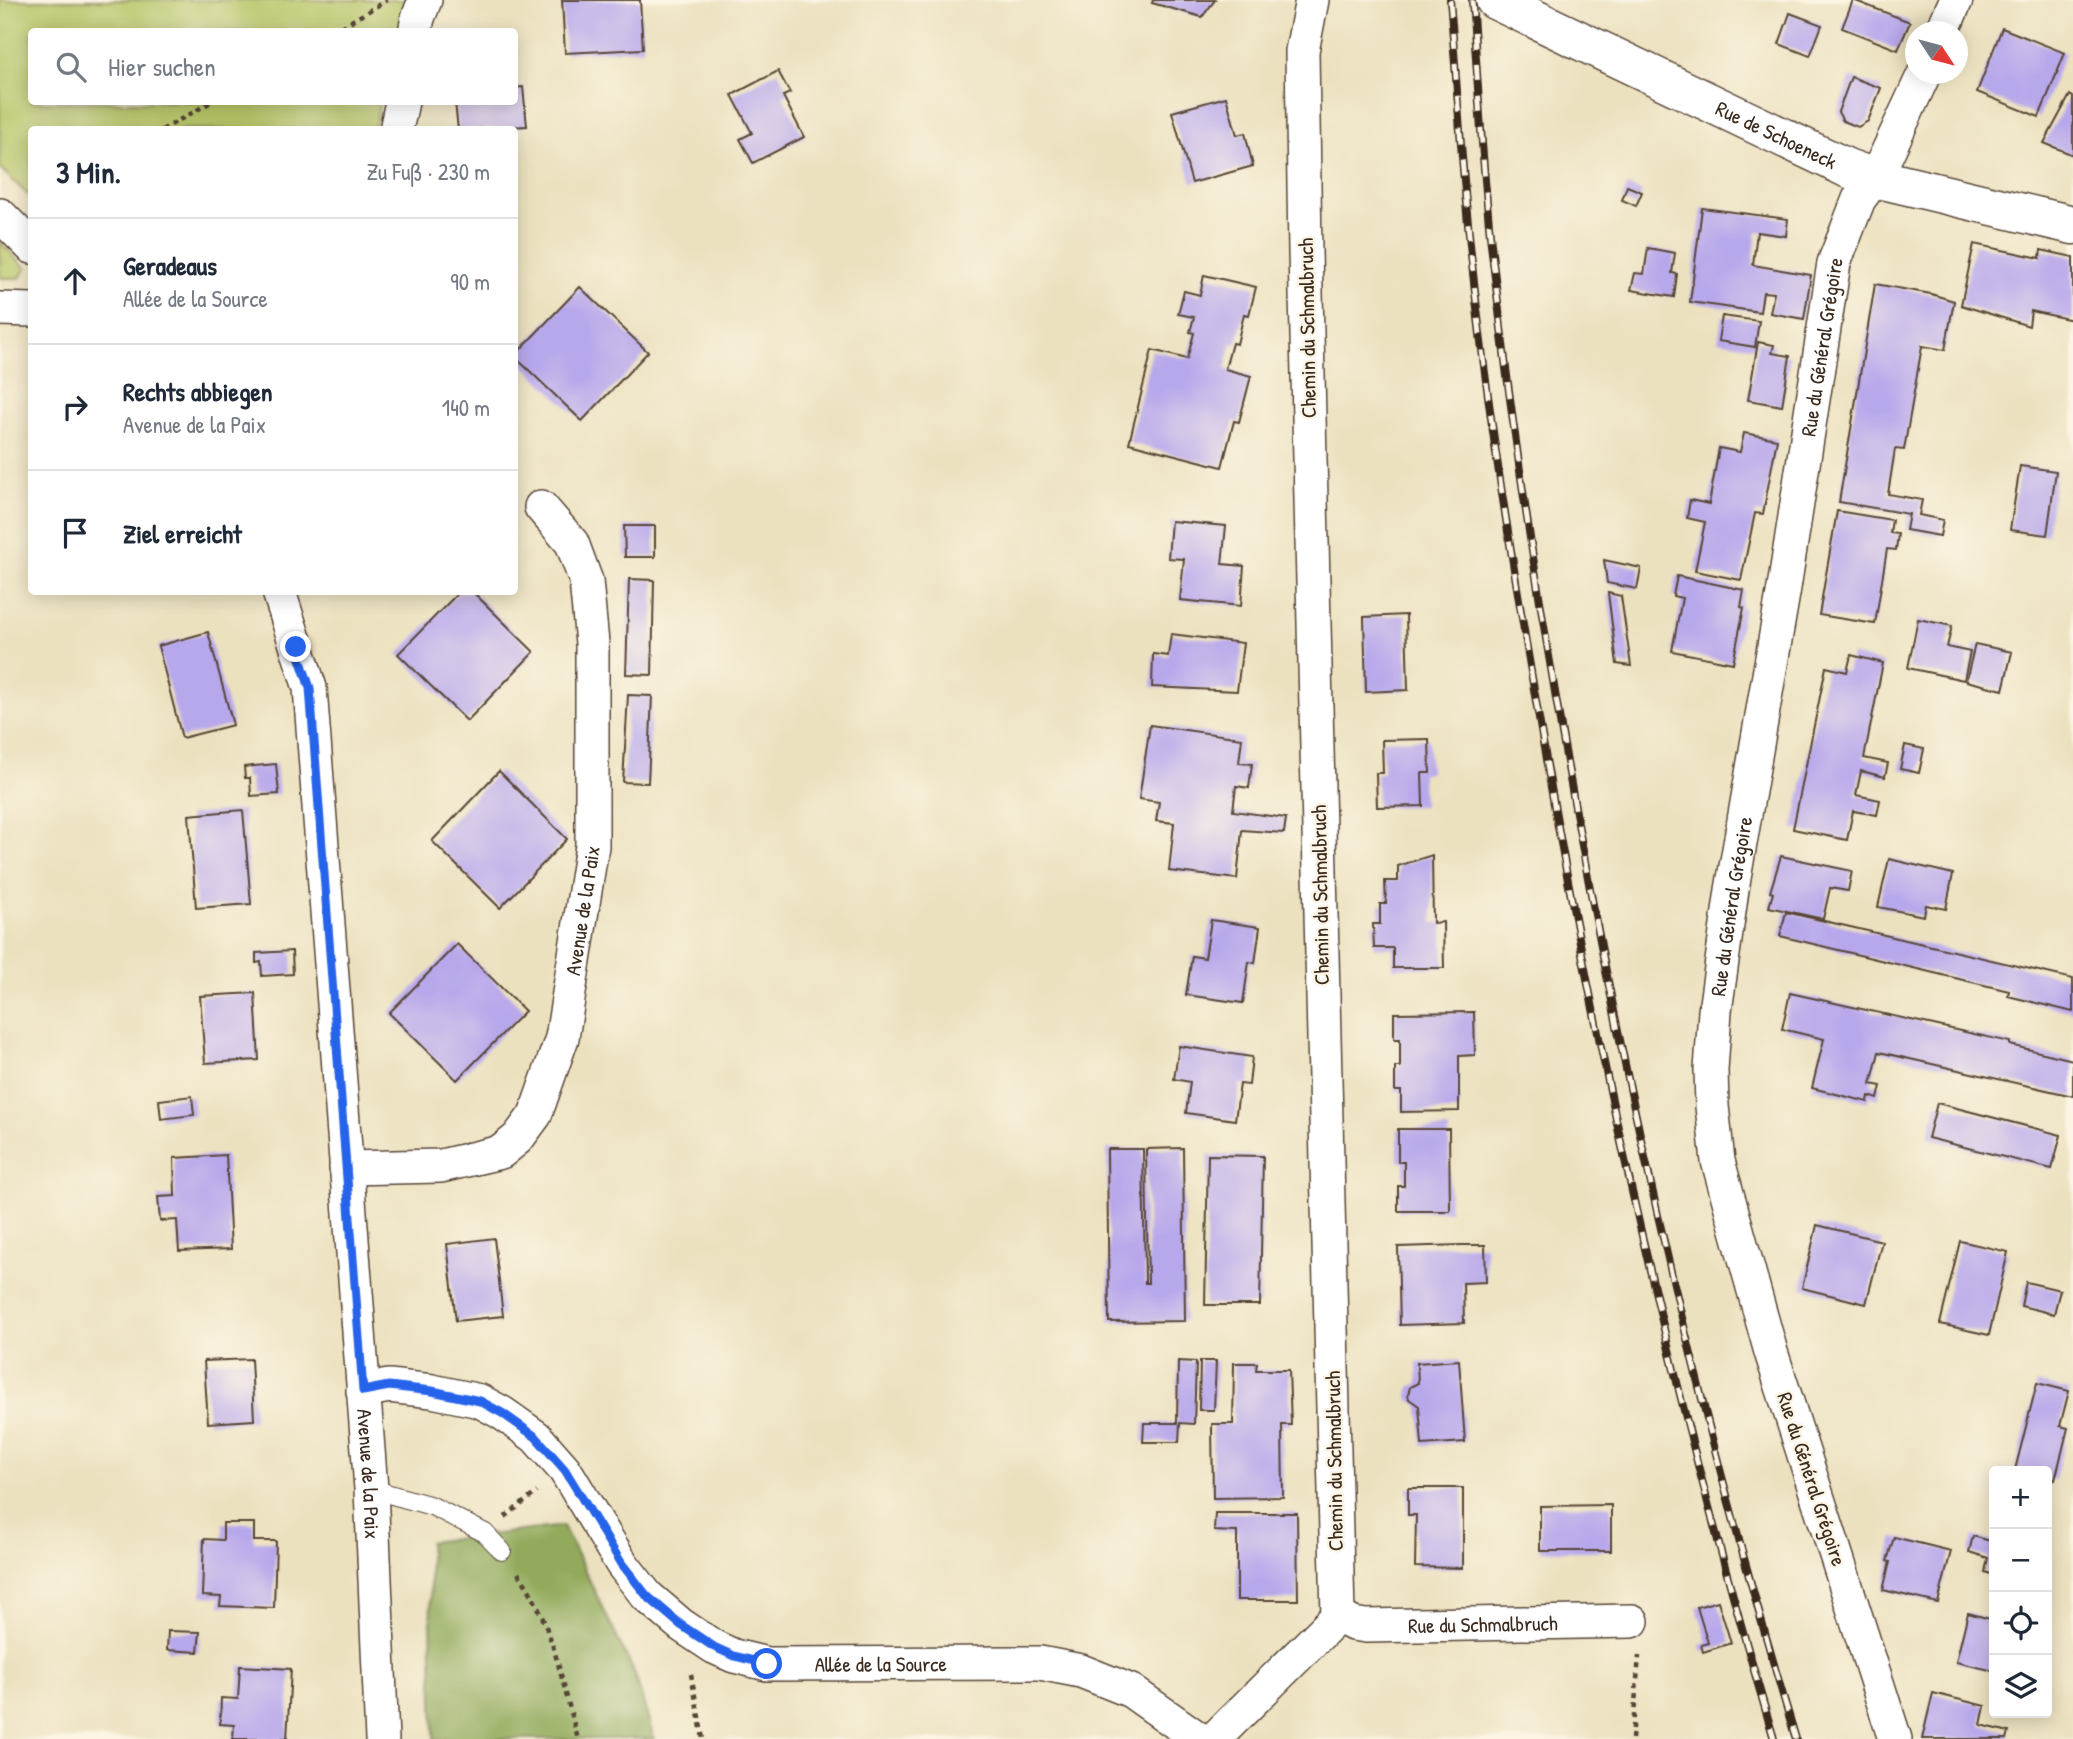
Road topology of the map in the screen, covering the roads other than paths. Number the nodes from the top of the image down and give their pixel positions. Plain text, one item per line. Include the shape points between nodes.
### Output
1 (425, 0) edge
2 (1312, 0) edge
3 (1495, 0) edge
4 (1956, 0) edge
5 (1947, 21) edge
6 (416, 28) edge
7 (1919, 84) edge
8 (400, 105) edge
9 (397, 126) edge
10 (1875, 178) junction
11 (0, 215) edge
12 (2073, 225) edge
13 (28, 243) edge
14 (0, 309) edge
15 (28, 310) edge
16 (541, 507) dead end
17 (280, 595) edge
18 (346, 1168) junction
19 (363, 1391) junction
20 (371, 1489) junction
21 (502, 1551) road end
22 (1338, 1616) junction
23 (1632, 1621) road end
24 (382, 1739) edge
25 (1199, 1739) edge
26 (1214, 1739) edge
27 (1895, 1739) edge

1 - 6 street
2 - 22 street, Chemin du Schmalbruch via 1302,51 1305,265
3 - 10 main road, Rue de Schoeneck
4 - 5 street
7 - 10 street, Rue du Général Grégoire
8 - 9 street
10 - 12 main road, Rue de Schoeneck
10 - 27 street, Rue du Général Grégoire via 1860,199 1834,263 1732,890 1711,1070 1718,1161 1742,1249
11 - 13 street
14 - 15 street
16 - 18 street, Avenue de la Paix via 572,543 586,581 592,643 592,846 562,1038 535,1115 501,1152 441,1167
17 - 18 street, Avenue de la Paix via 310,688
18 - 19 street, Avenue de la Paix
19 - 20 street, Avenue de la Paix
19 - 25 street, Allée de la Source via 389,1386 480,1401 536,1437 565,1470 647,1596 681,1625 734,1656 767,1664 1040,1663 1081,1671 1130,1691
20 - 21 lane via 432,1506 485,1533
20 - 24 street, Avenue de la Paix
22 - 23 street, Rue du Schmalbruch via 1366,1626
22 - 26 street

